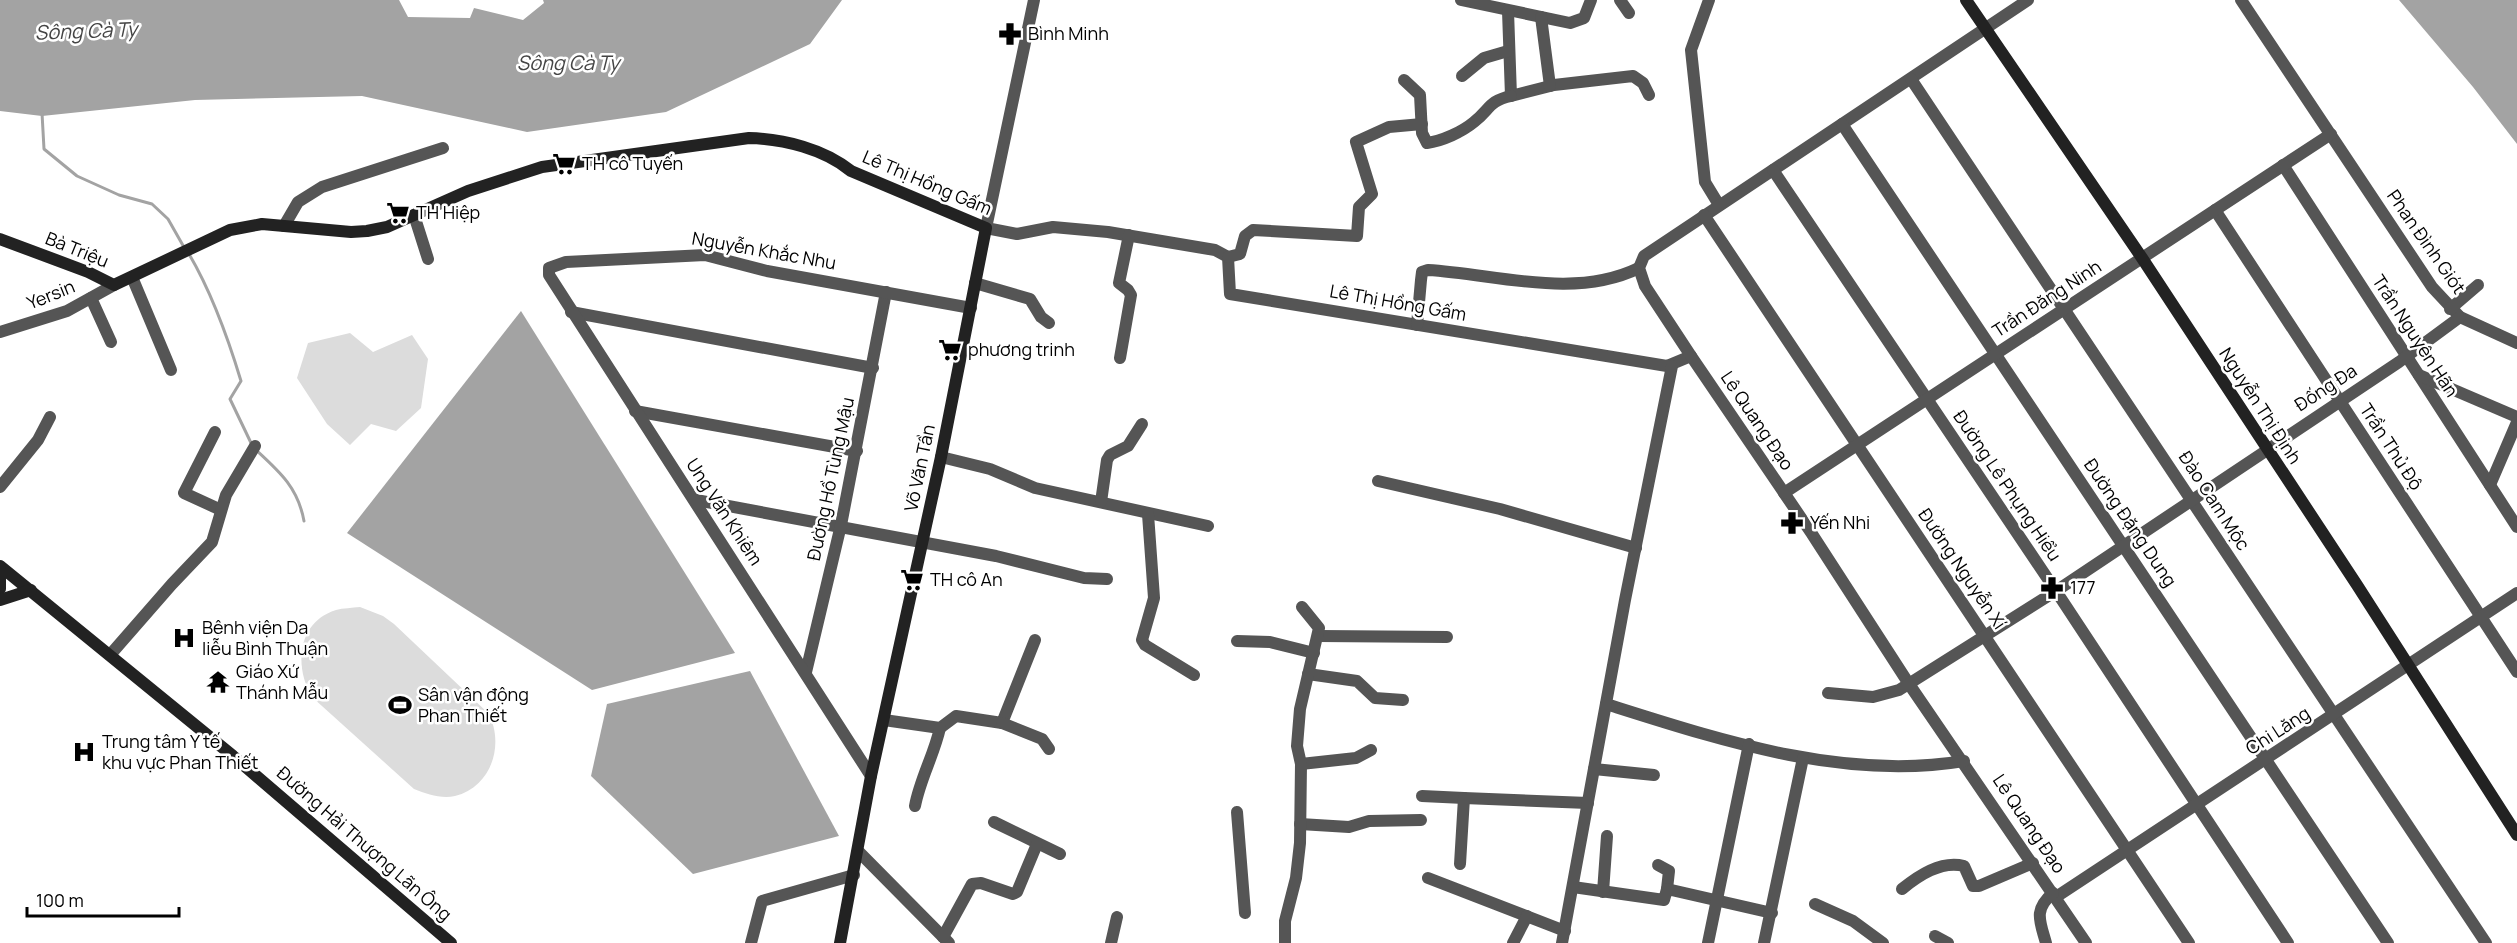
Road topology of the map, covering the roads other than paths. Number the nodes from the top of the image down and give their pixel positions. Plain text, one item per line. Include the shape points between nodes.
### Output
1 (1034, 0) edge
2 (1461, 0) edge
3 (1591, 0) edge
4 (1620, 0) edge
5 (1708, 0) edge
6 (1966, 0) edge
7 (2028, 0) edge
8 (2241, 0) edge
9 (1508, 11) junction
10 (1629, 13) dead end
11 (1541, 17) junction
12 (1985, 29) junction
13 (1508, 51) junction
14 (1462, 76) dead end
15 (1911, 79) junction
16 (1404, 80) dead end
17 (1550, 86) junction
18 (1650, 94) dead end
19 (1511, 96) junction
20 (1422, 124) junction
21 (1842, 124) junction
22 (2331, 134) junction
23 (443, 148) dead end
24 (2283, 165) junction
25 (1773, 170) junction
26 (1719, 205) junction
27 (2215, 210) junction
28 (414, 215) junction
29 (1704, 215) junction
30 (284, 226) junction
31 (986, 228) junction
32 (1129, 235) junction
33 (0, 239) edge
34 (1228, 257) junction
35 (173, 258) joint
36 (2142, 258) junction
37 (428, 259) dead end
38 (549, 268) joint
39 (1639, 268) junction
40 (132, 277) junction
41 (975, 283) junction
42 (114, 285) junction
43 (2478, 285) dead end
44 (886, 292) junction
45 (91, 298) junction
46 (971, 308) junction
47 (2065, 308) junction
48 (571, 312) junction
49 (2455, 313) junction
50 (1049, 323) dead end
51 (1417, 325) junction
52 (0, 332) edge
53 (111, 342) dead end
54 (2517, 343) edge
55 (1996, 354) junction
56 (1691, 356) junction
57 (2407, 356) junction
58 (1120, 358) dead end
59 (1672, 366) junction
60 (873, 368) junction
61 (171, 370) dead end
62 (2418, 375) junction
63 (1927, 400) junction
64 (2339, 401) junction
65 (635, 411) junction
66 (50, 417) dead end
67 (2517, 417) edge
68 (2517, 422) edge
69 (1142, 424) dead end
70 (215, 432) dead end
71 (1857, 445) junction
72 (255, 447) dead end
73 (2266, 449) junction
74 (857, 451) junction
75 (941, 457) junction
76 (1378, 481) dead end
77 (2490, 485) junction
78 (0, 486) edge
79 (1784, 493) junction
80 (2192, 499) junction
81 (696, 500) junction
82 (1101, 502) junction
83 (221, 510) junction
84 (1148, 514) junction
85 (841, 525) junction
86 (1208, 526) dead end
87 (2517, 527) edge
88 (923, 542) junction
89 (2124, 546) junction
90 (1636, 548) junction
91 (0, 567) edge
92 (1107, 579) dead end
93 (0, 590) edge
94 (31, 590) junction
95 (2056, 591) junction
96 (2517, 592) edge
97 (0, 600) edge
98 (1302, 607) dead end
99 (2480, 617) junction
100 (1318, 636) junction
101 (1985, 637) junction
102 (1447, 638) dead end
103 (1035, 640) dead end
104 (1237, 641) dead end
105 (1314, 652) junction
106 (110, 655) junction
107 (2408, 664) junction
108 (806, 672) junction
109 (2517, 672) edge
110 (1308, 674) junction
111 (1194, 675) dead end
112 (1909, 684) junction
113 (1828, 693) dead end
114 (1402, 700) dead end
115 (1606, 704) junction
116 (2336, 715) junction
117 (884, 720) junction
118 (1002, 723) junction
119 (940, 728) junction
120 (1749, 744) junction
121 (1049, 749) dead end
122 (1371, 750) dead end
123 (1803, 758) junction
124 (2268, 760) junction
125 (1964, 761) junction
126 (1301, 764) junction
127 (1594, 769) junction
128 (1654, 775) dead end
129 (871, 776) junction
130 (1422, 796) dead end
131 (1464, 798) junction
132 (1588, 803) junction
133 (915, 806) dead end
134 (2197, 806) junction
135 (1237, 812) dead end
136 (1421, 820) dead end
137 (994, 822) dead end
138 (1300, 824) junction
139 (2517, 835) edge
140 (1607, 836) dead end
141 (1036, 844) junction
142 (2128, 851) junction
143 (859, 852) junction
144 (1060, 855) dead end
145 (2033, 863) junction
146 (1460, 864) dead end
147 (1658, 865) dead end
148 (854, 875) junction
149 (1428, 878) dead end
150 (1573, 887) junction
151 (1667, 889) junction
152 (1902, 889) dead end
153 (1603, 892) junction
154 (2055, 895) junction
155 (1719, 901) junction
156 (1815, 904) dead end
157 (1245, 913) dead end
158 (1772, 913) junction
159 (1527, 916) junction
160 (1117, 917) dead end
161 (1935, 936) dead end
162 (1563, 937) edge
163 (946, 940) edge
164 (451, 943) edge
165 (751, 943) edge
166 (840, 943) edge
167 (1111, 943) edge
168 (1285, 943) edge
169 (1513, 943) edge
170 (1708, 943) edge
171 (1764, 943) edge
172 (1883, 943) edge
173 (1948, 943) edge
174 (2046, 943) edge
175 (2086, 943) edge
176 (2189, 943) edge
177 (2288, 943) edge
178 (2388, 943) edge
179 (2486, 943) edge

1 - 31 street, Võ Văn Tần
2 - 9 street
3 - 11 street via 1584,18 1576,23
4 - 10 street
5 - 26 street via 1691,50 1705,182
6 - 12 street, Nguyễn Thị Định
7 - 12 street
8 - 22 street, Phan Đình Giót
9 - 11 street
9 - 13 street
11 - 17 street
12 - 15 street
12 - 36 street, Nguyễn Thị Định
13 - 14 street via 1484,58
13 - 19 street
15 - 21 street
15 - 47 street, Đào Cam Mộc
16 - 20 street via 1420,95
17 - 18 street via 1633,76
17 - 19 street
19 - 20 street via 1494,101 1473,123 1435,142 1423,139
20 - 34 street via 1389,127 1356,142 1372,194 1359,207 1357,236 1253,230 1245,236 1240,254
21 - 25 street
21 - 55 street, Đường Đặng Dung
22 - 24 street, Trần Đăng Ninh
22 - 49 street, Phan Đình Giót via 2406,251
23 - 30 street via 322,187 298,202
24 - 27 street, Trần Đăng Ninh
24 - 57 street, Trần Nguyên Hãn
25 - 26 street
25 - 63 street, Đường Lê Phụng Hiểu
26 - 29 street
27 - 36 street, Trần Đăng Ninh
27 - 64 street, Trần Thủ Độ
28 - 30 street, Lê Thị Hồng Gấm via 387,226 351,232
28 - 31 street, Lê Thị Hồng Gấm via 468,191 543,167 749,138 782,142 821,154 851,171
28 - 37 street
29 - 39 street via 1644,256
29 - 71 street, Đường Nguyễn Xí
30 - 35 street, Lê Thị Hồng Gấm via 230,230
31 - 32 street, Lê Thị Hồng Gấm via 1017,234 1053,227
31 - 41 street, Võ Văn Tần
32 - 34 street, Lê Thị Hồng Gấm via 1215,250
32 - 58 street via 1119,283 1131,296
33 - 42 street, Bà Triệu
34 - 51 street, Lê Thị Hồng Gấm via 1230,294
35 - 40 street, Bà Triệu
36 - 47 street, Trần Đăng Ninh
36 - 73 street, Nguyễn Thị Định
38 - 44 street, Nguyễn Khắc Nhu via 566,262 696,254
38 - 48 street, Ung Văn Khiêm via 549,275
39 - 51 street via 1619,278 1561,284 1428,270 1422,272
39 - 56 street, Lê Quang Đạo via 1646,286
40 - 42 street, Bà Triệu
40 - 61 street
41 - 46 street, Võ Văn Tần
41 - 50 street via 1030,299
42 - 45 street, Yersin
43 - 49 street, Đống Đa
44 - 46 street, Nguyễn Khắc Nhu
44 - 60 street, Đường Hồ Tùng Mậu
45 - 52 street, Yersin via 67,311
45 - 53 street
46 - 75 street, Võ Văn Tần
47 - 55 street, Trần Đăng Ninh
47 - 80 street, Đào Cam Mộc
48 - 60 street
48 - 65 street, Ung Văn Khiêm
49 - 54 street, Phan Đình Giót
49 - 57 street, Đống Đa
51 - 59 street, Lê Thị Hồng Gấm
55 - 63 street, Trần Đăng Ninh
55 - 89 street, Đường Đặng Dung
56 - 59 street
56 - 79 street, Lê Quang Đạo
57 - 62 street, Trần Nguyên Hãn
57 - 64 street, Đống Đa
59 - 90 street
60 - 74 street, Đường Hồ Tùng Mậu
62 - 67 street
62 - 77 street, Trần Nguyên Hãn
63 - 71 street, Trần Đăng Ninh
63 - 95 street, Đường Lê Phụng Hiểu
64 - 73 street, Đống Đa
64 - 99 street, Trần Thủ Độ
65 - 74 street
65 - 81 street, Ung Văn Khiêm
66 - 78 street via 38,440
68 - 77 street
69 - 82 street via 1128,446 1107,460
70 - 83 street via 184,493
71 - 79 street, Trần Đăng Ninh
71 - 101 street, Đường Nguyễn Xí
72 - 83 street
73 - 80 street, Đống Đa
73 - 107 street, Nguyễn Thị Định
74 - 85 street, Đường Hồ Tùng Mậu
75 - 82 street via 990,469 1035,488
75 - 88 street, Võ Văn Tần
76 - 90 street via 1500,509
77 - 87 street, Trần Nguyên Hãn
79 - 112 street, Lê Quang Đạo
80 - 89 street, Đống Đa
80 - 116 street, Đào Cam Mộc
81 - 85 street
81 - 108 street, Ung Văn Khiêm
82 - 84 street
83 - 106 street via 212,542
84 - 86 street
84 - 111 street via 1154,598 1142,640
85 - 88 street
85 - 108 street, Đường Hồ Tùng Mậu
88 - 92 street via 1084,578
88 - 117 street, Võ Văn Tần
89 - 95 street, Đống Đa
89 - 124 street, Đường Đặng Dung
90 - 115 street
91 - 93 street
91 - 94 street, Đường Hải Thượng Lãn Ông
94 - 97 street
94 - 106 street, Đường Hải Thượng Lãn Ông
95 - 101 street, Đống Đa
95 - 134 street, Đường Lê Phụng Hiểu
96 - 99 street, Chi Lăng
98 - 100 street via 1319,628
99 - 107 street, Chi Lăng
99 - 109 street, Trần Thủ Độ
100 - 102 street
100 - 105 street
101 - 112 street, Đống Đa
101 - 142 street, Đường Nguyễn Xí
103 - 118 street
104 - 105 street via 1270,642
105 - 110 street
106 - 164 street, Đường Hải Thượng Lãn Ông
107 - 116 street, Chi Lăng
107 - 139 street, Nguyễn Thị Định
108 - 129 street, Ung Văn Khiêm
110 - 114 street via 1357,681 1375,698
110 - 126 street via 1297,744
112 - 113 street, Đống Đa via 1873,697
112 - 125 street, Lê Quang Đạo
115 - 120 street
115 - 127 street
116 - 124 street, Chi Lăng
116 - 179 street, Đào Cam Mộc
117 - 119 street
117 - 129 street, Võ Văn Tần
118 - 119 street via 956,716
118 - 121 street via 1042,739
119 - 133 street
120 - 123 street
120 - 155 street
122 - 126 street via 1356,758
123 - 125 street via 1910,765
123 - 158 street
124 - 134 street, Chi Lăng
124 - 178 street, Đường Đặng Dung
125 - 145 street, Lê Quang Đạo
126 - 138 street
127 - 128 street
127 - 132 street
129 - 143 street, Võ Văn Tần
130 - 131 street
131 - 132 street
131 - 146 street
132 - 150 street
134 - 142 street, Chi Lăng
134 - 177 street, Đường Lê Phụng Hiểu
135 - 157 street
136 - 138 street via 1369,822 1349,827
137 - 141 street
138 - 168 street
140 - 153 street
141 - 144 street
141 - 163 street via 1017,892 972,884
142 - 154 street, Chi Lăng
142 - 176 street, Đường Nguyễn Xí
143 - 148 street, Võ Văn Tần
143 - 163 street
145 - 152 street via 1979,886 1973,886 1964,866 1944,867 1918,876
145 - 154 street, Lê Quang Đạo
147 - 151 street via 1669,871
148 - 165 street via 762,901
148 - 166 street, Võ Văn Tần
149 - 159 street
150 - 153 street
150 - 162 street
151 - 153 street via 1664,900
151 - 155 street
154 - 174 street via 2040,908
154 - 175 street, Lê Quang Đạo
155 - 158 street
155 - 170 street
156 - 172 street via 1853,921
158 - 171 street
159 - 162 street
159 - 169 street
160 - 167 street
161 - 173 street

